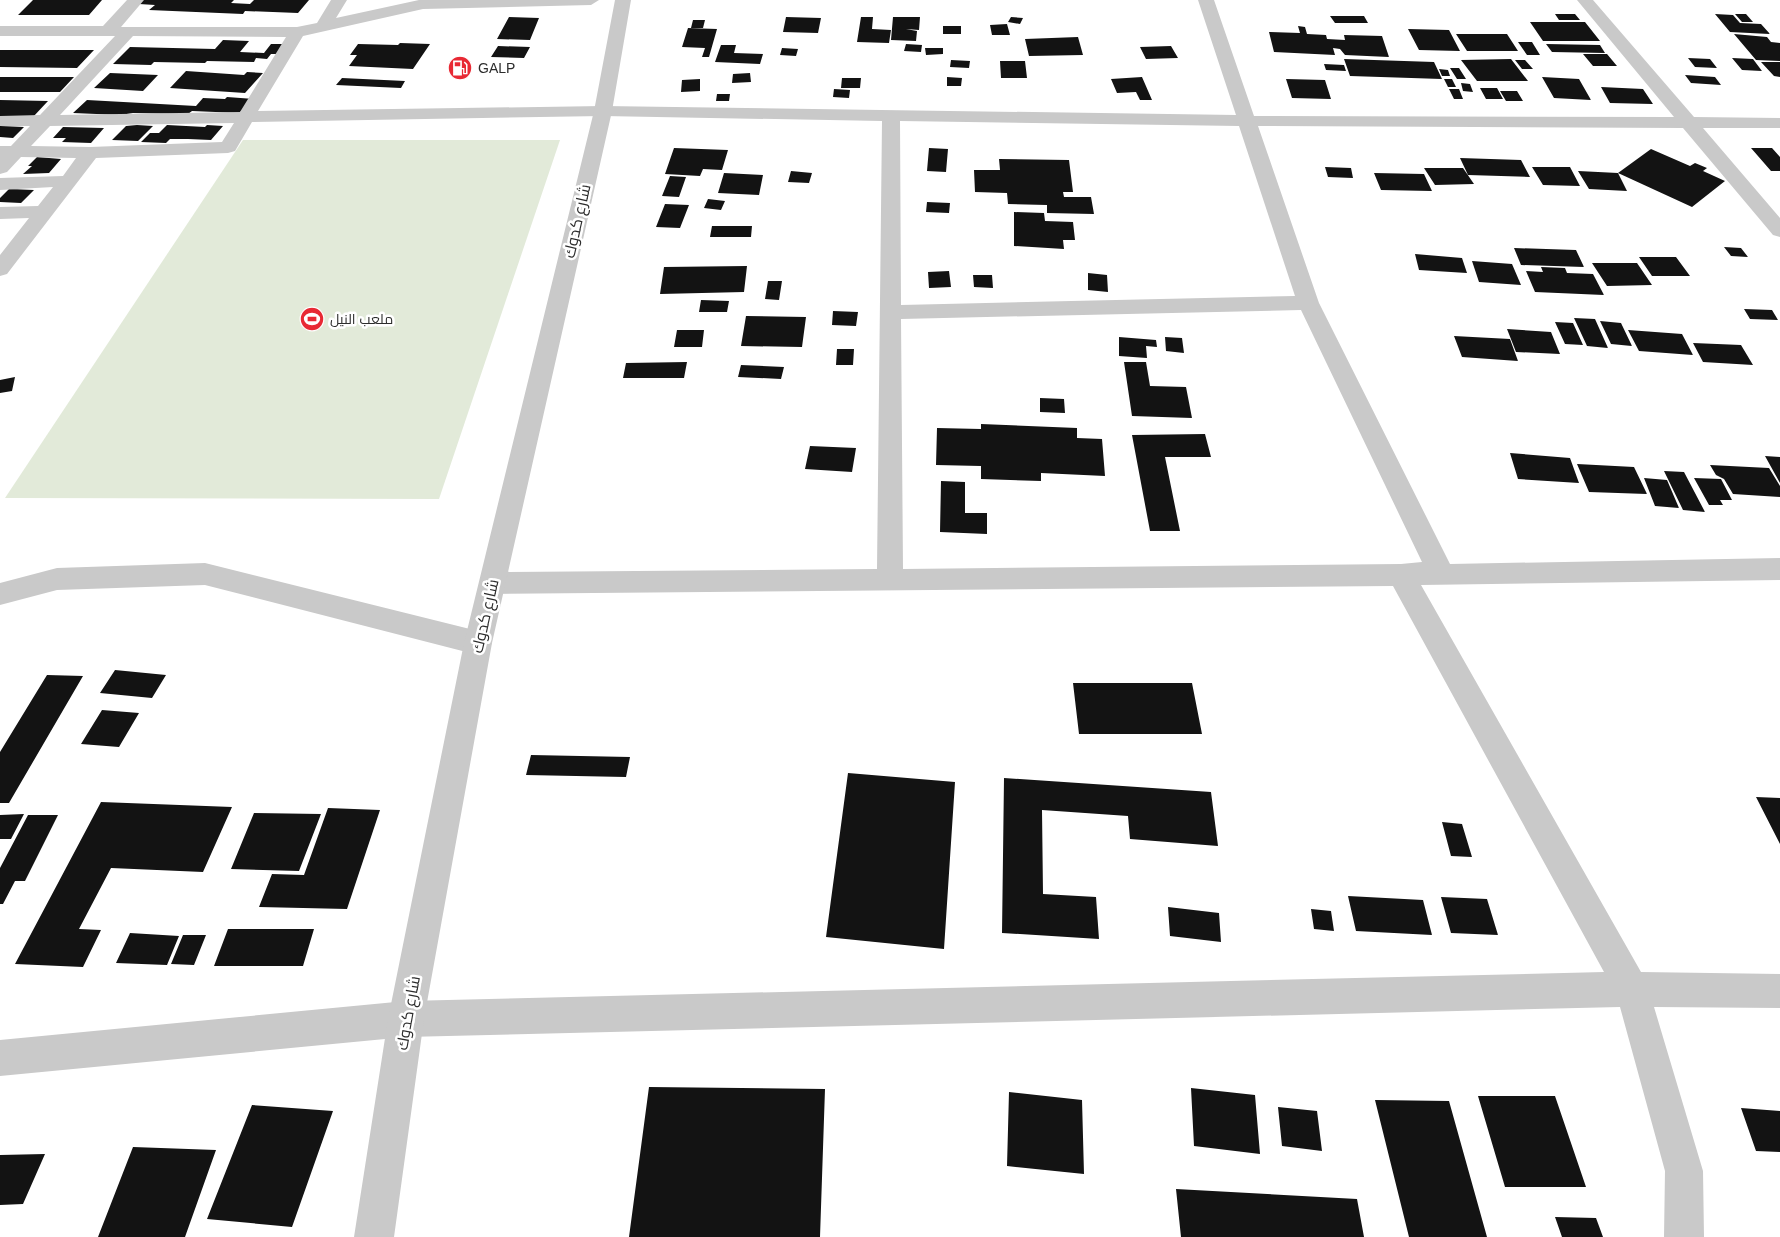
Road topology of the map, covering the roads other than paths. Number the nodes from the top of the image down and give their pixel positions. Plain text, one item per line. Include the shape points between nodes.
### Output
1 (136, 0) edge
2 (339, 0) edge
3 (591, 0) edge
4 (622, 0) edge
5 (1206, 0) edge
6 (1586, 0) edge
7 (432, 2) edge
8 (323, 26) junction
9 (0, 31) edge
10 (108, 31) junction
11 (129, 31) junction
12 (297, 32) junction
13 (603, 111) junction
14 (891, 116) junction
15 (246, 117) junction
16 (45, 120) junction
17 (0, 121) edge
18 (1247, 121) junction
19 (1780, 123) edge
20 (1690, 124) junction
21 (8, 151) edge
22 (90, 152) junction
23 (0, 168) edge
24 (68, 180) junction
25 (0, 184) edge
26 (0, 212) edge
27 (44, 212) junction
28 (1780, 231) edge
29 (7, 251) edge
30 (0, 270) edge
31 (1308, 303) junction
32 (890, 312) junction
33 (1780, 569) edge
34 (1401, 575) junction
35 (890, 579) junction
36 (492, 583) junction
37 (0, 594) edge
38 (478, 643) junction
39 (1632, 990) junction
40 (1780, 991) edge
41 (406, 1019) junction
42 (0, 1058) edge
43 (374, 1237) edge
44 (1684, 1237) edge

1 - 10 street
2 - 8 street
3 - 7 street
4 - 13 street, شارع كدوك
5 - 18 street
6 - 20 street
7 - 8 street
8 - 12 street
9 - 10 street
10 - 11 street
11 - 12 street
11 - 16 street
12 - 15 street
13 - 14 street
13 - 15 street
13 - 36 street, شارع كدوك
14 - 18 street
14 - 32 street
15 - 16 street
15 - 22 street via 228,147
16 - 17 street
16 - 21 street
18 - 20 street
18 - 31 street
19 - 20 street
20 - 28 street
21 - 22 street
21 - 23 street
22 - 24 street
24 - 25 street
24 - 27 street
26 - 27 street
27 - 29 street
29 - 30 street
31 - 32 street
31 - 34 street via 1440,571
32 - 35 street
33 - 34 street
34 - 35 street
34 - 39 street
35 - 36 street
36 - 38 street, شارع كدوك
37 - 38 street via 57,579 205,574
38 - 41 street, شارع كدوك
39 - 40 street
39 - 41 street
39 - 44 street via 1684,1171
41 - 42 street
41 - 43 street, شارع كدوك

